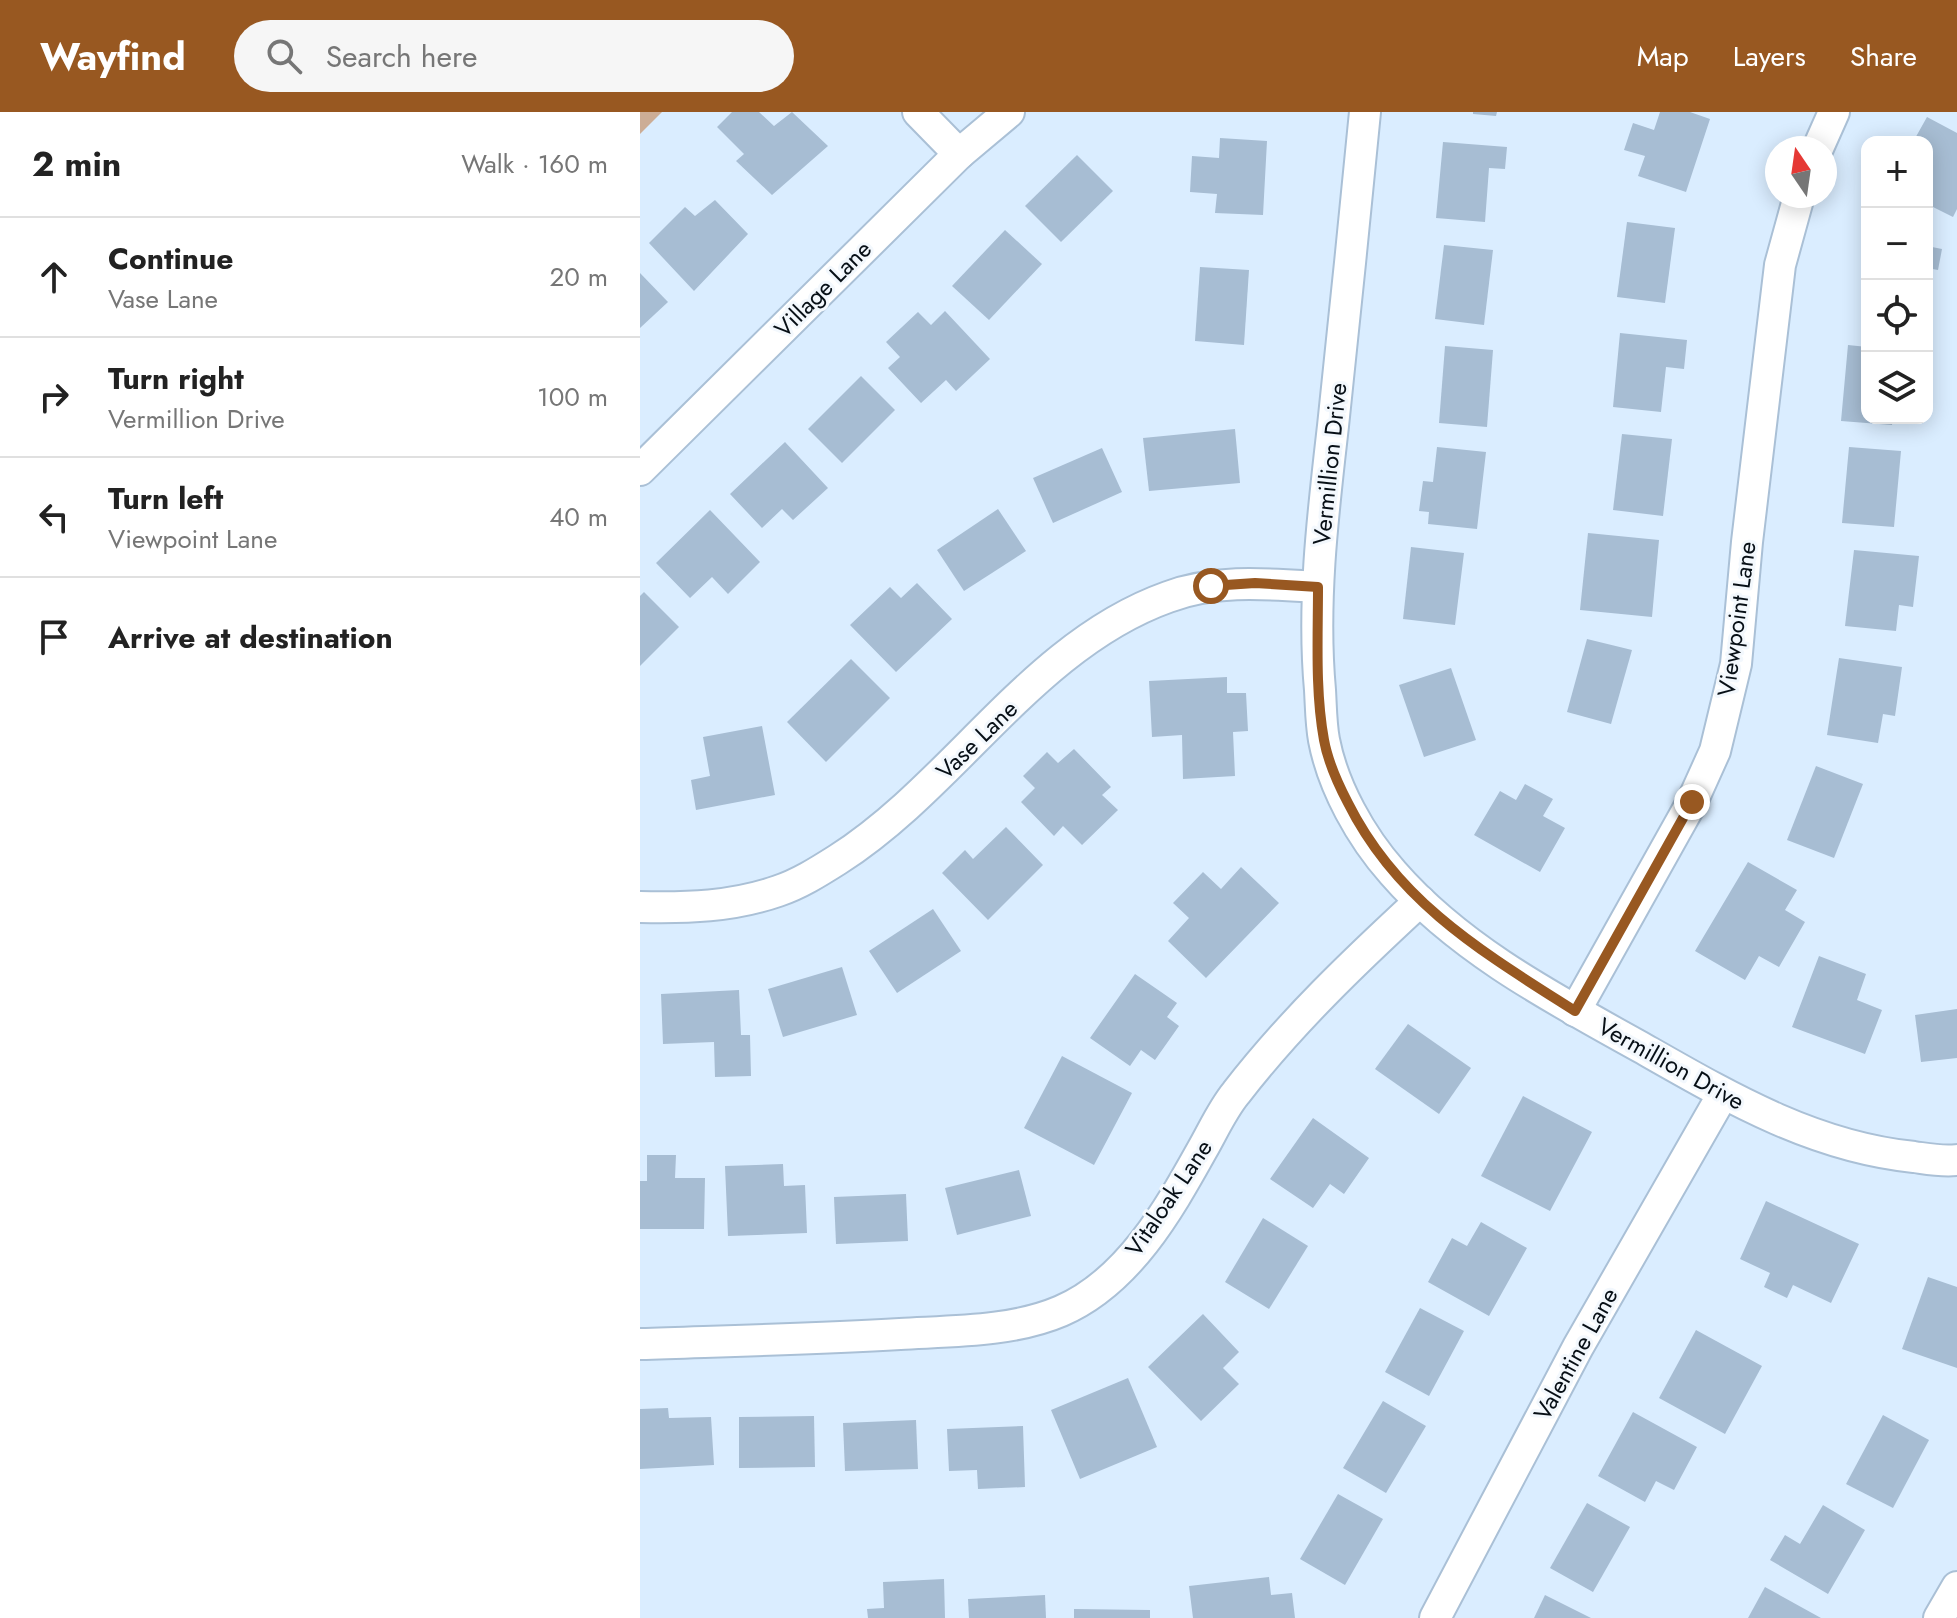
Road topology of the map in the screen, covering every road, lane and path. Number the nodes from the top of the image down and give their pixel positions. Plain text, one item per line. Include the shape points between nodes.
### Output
1 (918, 112) edge
2 (1009, 112) edge
3 (1365, 112) edge
4 (1834, 112) edge
5 (1823, 136) edge
6 (959, 154) junction
7 (1796, 208) edge
8 (640, 470) edge
9 (1318, 587) junction
10 (1420, 901) junction
11 (640, 907) edge
12 (1575, 1011) junction
13 (1723, 1094) junction
14 (1957, 1160) edge
15 (640, 1344) edge
16 (1957, 1587) edge
17 (1435, 1618) edge
18 (1939, 1618) edge

1 - 6 street
2 - 6 street, Village Lane
3 - 9 street, Vermillion Drive
4 - 5 street
6 - 8 street, Village Lane
7 - 12 street, Viewpoint Lane via 1780,265 1736,664 1715,751
9 - 10 street, Vermillion Drive via 1318,668 1328,755 1362,831
9 - 11 street, Vase Lane via 1211,586 1130,613 1056,663 913,803 808,879 742,901 696,908
10 - 12 street, Vermillion Drive via 1475,947
10 - 15 street, Vitaloak Lane via 1281,1035 1232,1097 1144,1243 1086,1297 1027,1322 956,1331
12 - 13 street, Vermillion Drive
13 - 14 street, Vermillion Drive via 1827,1140 1888,1155
13 - 17 street, Valentine Lane via 1578,1347
16 - 18 street

